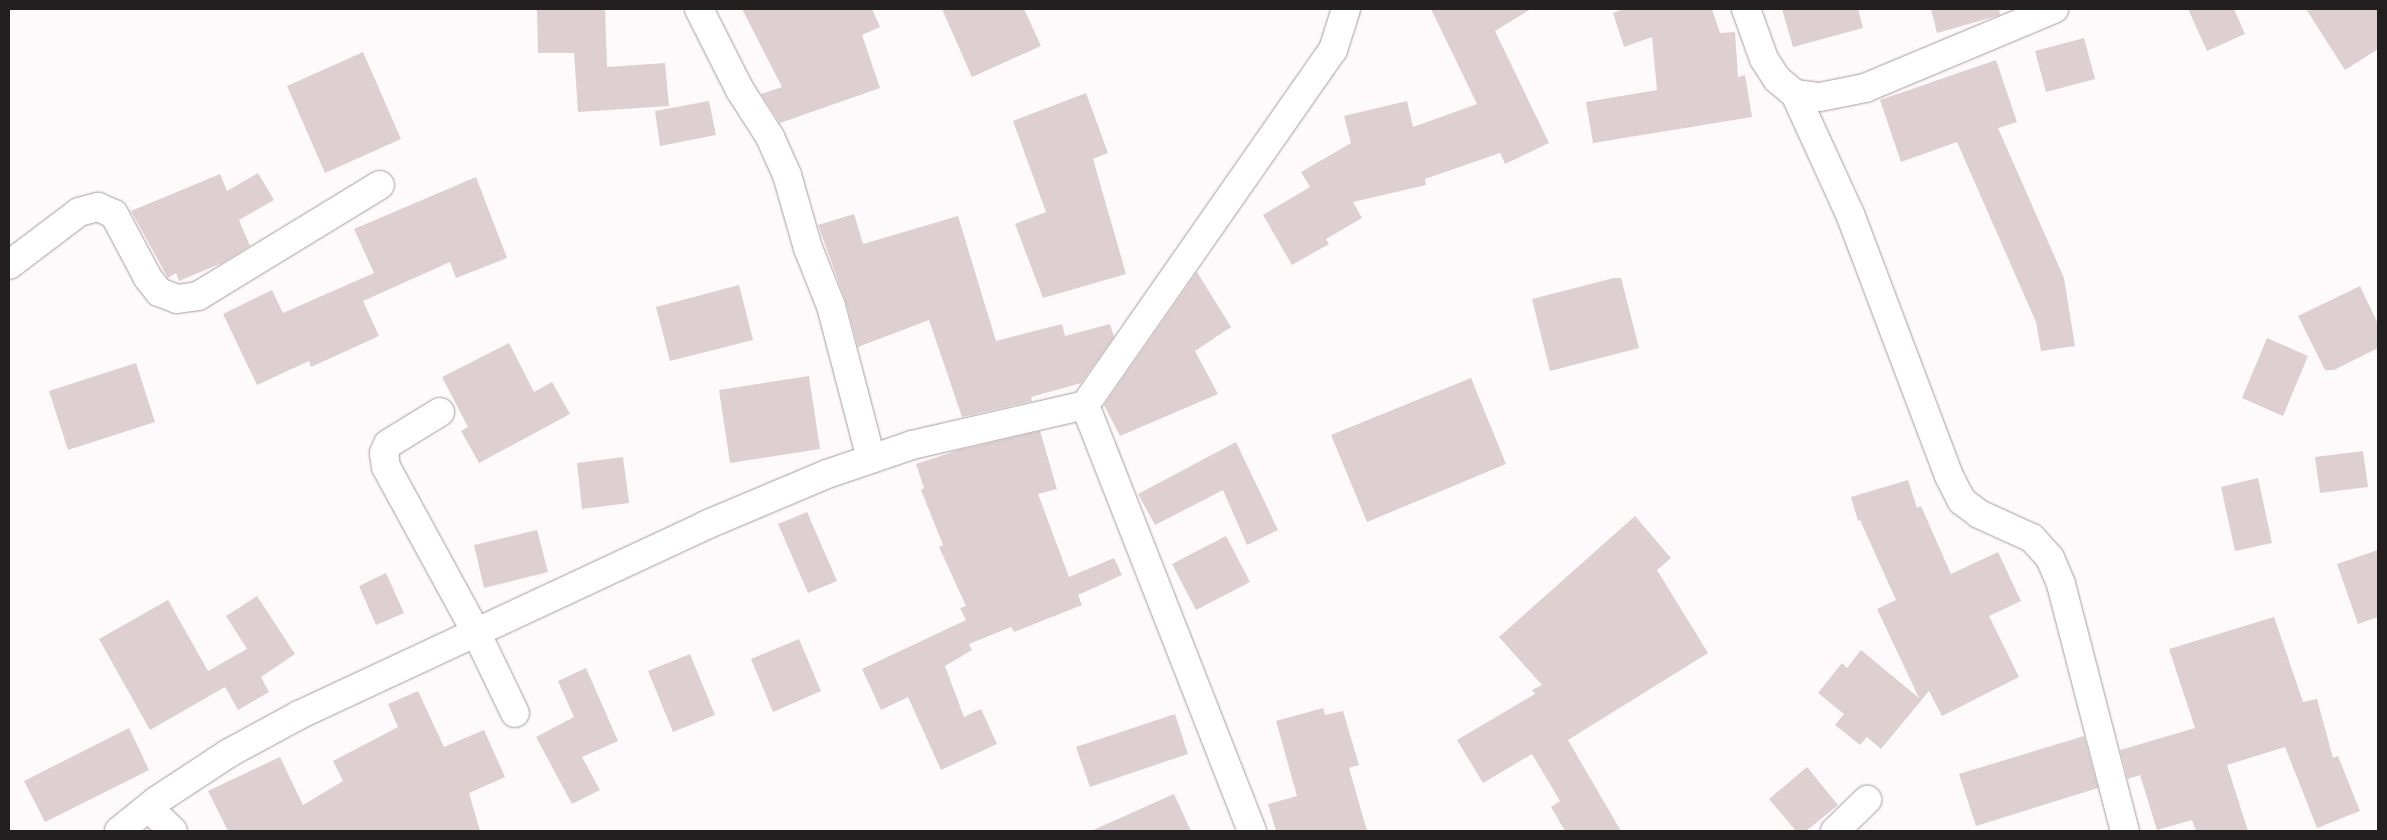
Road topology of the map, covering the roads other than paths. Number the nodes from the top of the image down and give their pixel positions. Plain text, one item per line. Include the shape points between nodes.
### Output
1 (699, 9) edge
2 (1346, 9) edge
3 (1746, 9) edge
4 (2054, 9) edge
5 (1795, 94) junction
6 (380, 185) dead end
7 (9, 265) edge
8 (1086, 406) junction
9 (440, 412) dead end
10 (871, 459) junction
11 (475, 630) junction
12 (515, 713) dead end
13 (1867, 800) dead end
14 (149, 808) junction
15 (119, 831) edge
16 (173, 831) edge
17 (1252, 831) edge
18 (1835, 831) edge
19 (2125, 831) edge

1 - 10 street via 740,90 770,137 787,175 808,248 831,306
2 - 8 street via 1333,50
3 - 5 street via 1764,59 1776,79
4 - 5 street via 1865,88 1820,97
5 - 19 street via 1850,214 1949,476 1962,501 1979,514 2032,538 2050,558 2061,584
6 - 7 street via 198,296 177,300 160,292 148,278 114,214 98,207 79,212
8 - 10 street via 970,430
8 - 17 street
9 - 11 street via 388,444 384,453 386,467
10 - 11 street via 706,525
11 - 12 street
11 - 14 street via 290,719 229,753
13 - 18 street
14 - 15 street
14 - 16 street

